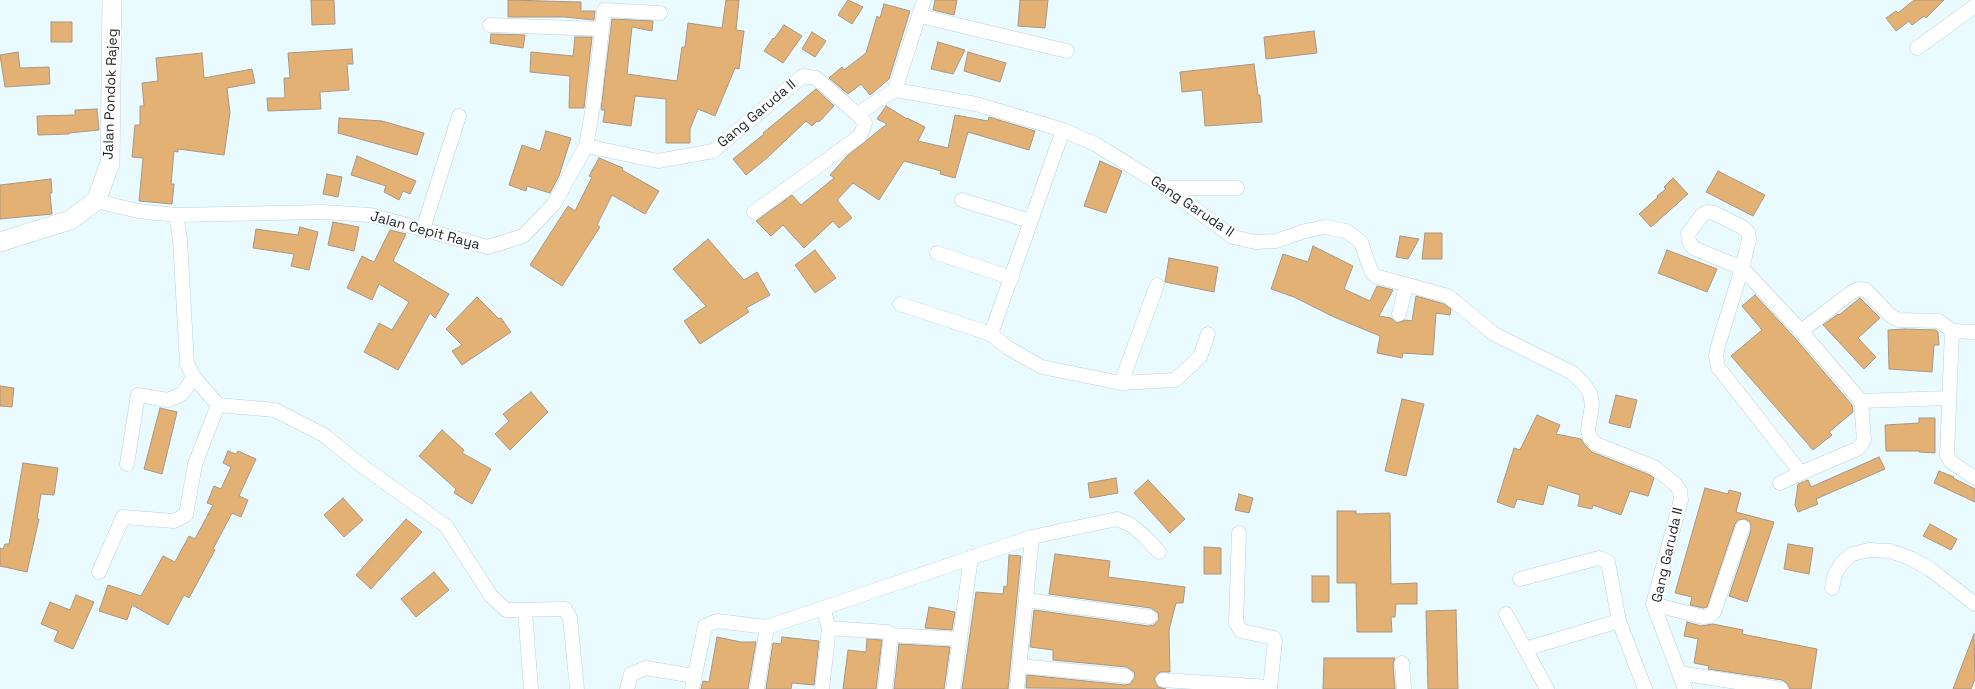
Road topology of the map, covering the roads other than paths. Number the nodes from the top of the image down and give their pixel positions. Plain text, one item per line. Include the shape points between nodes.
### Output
1 (112, 0) edge
2 (924, 0) edge
3 (1975, 6) edge
4 (660, 12) dead end
5 (920, 16) junction
6 (490, 26) dead end
7 (601, 29) junction
8 (1917, 48) dead end
9 (1067, 51) dead end
10 (895, 90) junction
11 (857, 114) junction
12 (459, 116) dead end
13 (1063, 130) junction
14 (586, 146) junction
15 (1166, 188) junction
16 (1237, 188) dead end
17 (962, 200) dead end
18 (96, 201) junction
19 (754, 212) dead end
20 (176, 214) junction
21 (1030, 221) junction
22 (423, 229) junction
23 (0, 242) edge
24 (937, 253) dead end
25 (1742, 268) junction
26 (1012, 278) junction
27 (1157, 285) dead end
28 (1406, 286) junction
29 (900, 304) dead end
30 (1399, 314) dead end
31 (1801, 331) junction
32 (1952, 331) junction
33 (1975, 332) edge
34 (991, 334) junction
35 (1208, 334) dead end
36 (194, 377) junction
37 (1121, 383) junction
38 (1948, 398) junction
39 (1861, 401) junction
40 (218, 405) junction
41 (127, 464) dead end
42 (1800, 473) junction
43 (1975, 478) edge
44 (1780, 483) dead end
45 (1743, 527) dead end
46 (1239, 533) dead end
47 (1032, 537) junction
48 (1159, 552) dead end
49 (970, 557) junction
50 (99, 572) dead end
51 (1520, 579) dead end
52 (1832, 588) dead end
53 (1027, 600) junction
54 (1654, 604) junction
55 (1975, 604) edge
56 (823, 608) junction
57 (525, 611) junction
58 (1506, 614) dead end
59 (1150, 617) dead end
60 (1619, 621) junction
61 (767, 627) junction
62 (829, 628) junction
63 (891, 636) junction
64 (960, 639) junction
65 (1525, 649) junction
66 (1402, 663) dead end
67 (1020, 666) junction
68 (1679, 673) junction
69 (1126, 676) dead end
70 (1163, 680) dead end
71 (693, 682) edge
72 (1270, 688) edge
73 (531, 689) edge
74 (577, 689) edge
75 (627, 689) edge
76 (757, 689) edge
77 (822, 689) edge
78 (885, 689) edge
79 (952, 689) edge
80 (1017, 689) edge
81 (1404, 689) edge
82 (1547, 689) edge
83 (1645, 689) edge
84 (1685, 689) edge
85 (1781, 689) edge

1 - 18 main road, Jalan Pondok Rajeg via 110,163
2 - 5 street
3 - 8 street
4 - 7 street, Jalan Cepit Raya via 606,9
5 - 9 street
5 - 10 street
6 - 7 street
7 - 14 street, Jalan Cepit Raya
10 - 11 street
10 - 13 street, Gang Garuda II via 976,104
11 - 14 street, Gang Garuda II via 816,78 803,76 713,151 658,161
11 - 19 street via 865,123 860,136
12 - 22 street
13 - 15 street, Gang Garuda II via 1095,144
13 - 21 street
14 - 22 street, Jalan Cepit Raya via 554,204 523,236 488,247
15 - 16 street
15 - 28 street, Gang Garuda II via 1234,237 1254,242 1276,241 1325,228 1346,231 1361,242 1375,276
17 - 21 street
18 - 20 street, Jalan Cepit Raya via 138,211
18 - 23 main road via 70,220
20 - 22 street, Jalan Cepit Raya via 322,212 370,215
20 - 36 street via 187,364
21 - 26 street
24 - 26 street
25 - 25 street via 1748,232 1714,213 1702,214 1688,234 1693,248
25 - 31 street
25 - 42 street via 1718,346 1718,367
26 - 34 street
27 - 37 street
28 - 30 street
28 - 54 street, Gang Garuda II via 1448,296 1494,334 1571,372 1590,393 1590,438 1596,444 1654,467 1680,491 1681,500
29 - 34 street
31 - 32 street via 1859,289 1866,290 1899,320 1939,322
31 - 39 street
32 - 33 street
32 - 38 street
34 - 37 street via 1008,348 1042,367
35 - 37 street via 1200,357 1175,380
36 - 40 street
36 - 41 street via 182,394 168,400 138,395
38 - 39 street
38 - 43 street via 1948,459
39 - 42 street via 1862,445
40 - 50 street via 195,464 186,514 174,521 123,517
40 - 57 street via 275,410 324,435 446,526 491,596 506,610
42 - 44 street
45 - 54 street via 1714,612 1703,617
46 - 72 street via 1236,622 1241,631 1274,638
47 - 48 street via 1117,519 1131,525
47 - 49 street
47 - 53 street
49 - 56 street
49 - 64 street
51 - 60 street via 1604,559 1610,567
52 - 55 street via 1835,574 1852,554 1869,550 1890,551 1930,569
53 - 59 street
53 - 67 street
54 - 68 street, Gang Garuda II
56 - 61 street
56 - 62 street
57 - 73 street
57 - 74 street via 565,608 570,618
58 - 65 street
60 - 65 street
60 - 83 street
61 - 71 street via 717,621 705,626
61 - 76 street
62 - 63 street via 887,632
62 - 77 street
63 - 64 street
63 - 78 street
64 - 79 street
65 - 82 street
66 - 81 street
67 - 69 street
67 - 80 street
68 - 84 street, Gang Garuda II
68 - 85 street
70 - 72 street
71 - 75 street via 646,668 631,674

